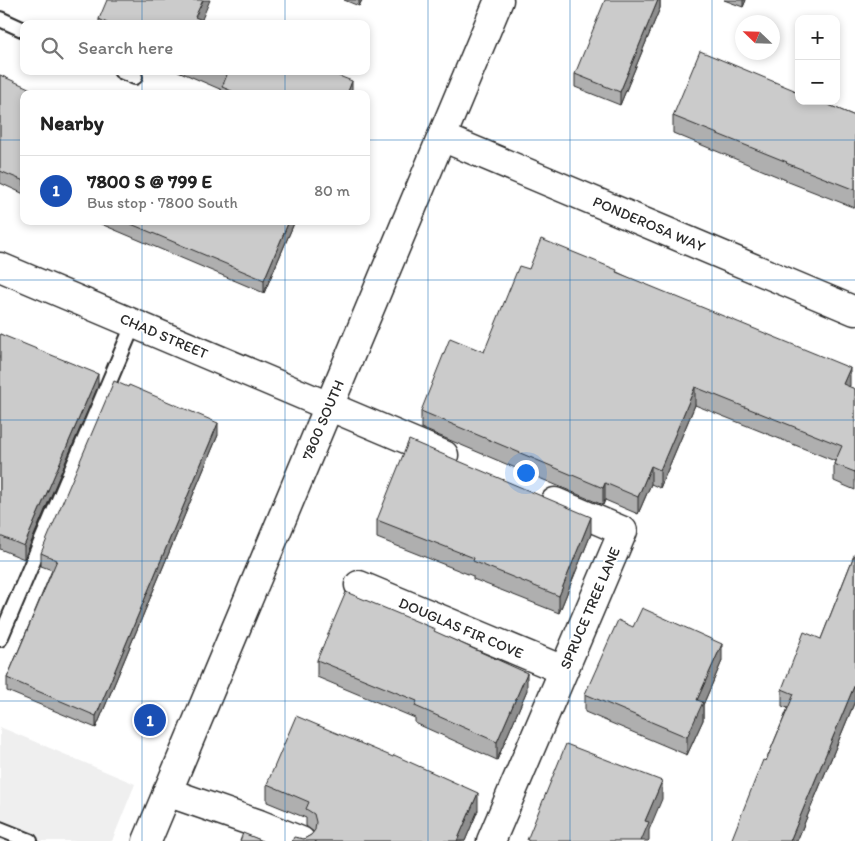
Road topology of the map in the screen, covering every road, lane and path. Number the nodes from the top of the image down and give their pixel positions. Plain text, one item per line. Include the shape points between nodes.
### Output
1 (499, 0) edge
2 (0, 19) edge
3 (20, 28) edge
4 (130, 75) edge
5 (135, 77) dead end
6 (442, 137) junction
7 (0, 266) edge
8 (855, 311) edge
9 (134, 323) junction
10 (329, 406) junction
11 (467, 464) edge
12 (531, 492) edge
13 (359, 585) dead end
14 (0, 639) edge
15 (563, 670) junction
16 (167, 792) junction
17 (0, 828) edge
18 (30, 841) edge
19 (147, 841) edge
20 (301, 841) edge
21 (491, 841) edge

1 - 6 street, 7800 SOUTH
2 - 3 lane
4 - 5 lane
6 - 8 street, PONDEROSA WAY
6 - 10 street, 7800 SOUTH
7 - 9 street, CHAD STREET
9 - 10 street, CHAD STREET
9 - 14 lane
10 - 11 street
10 - 16 street, 7800 SOUTH
12 - 15 street, SPRUCE TREE LANE via 623,530
13 - 15 street, DOUGLAS FIR COVE
15 - 21 street, SPRUCE TREE LANE
16 - 19 street, 7800 SOUTH
16 - 20 street
17 - 18 lane

